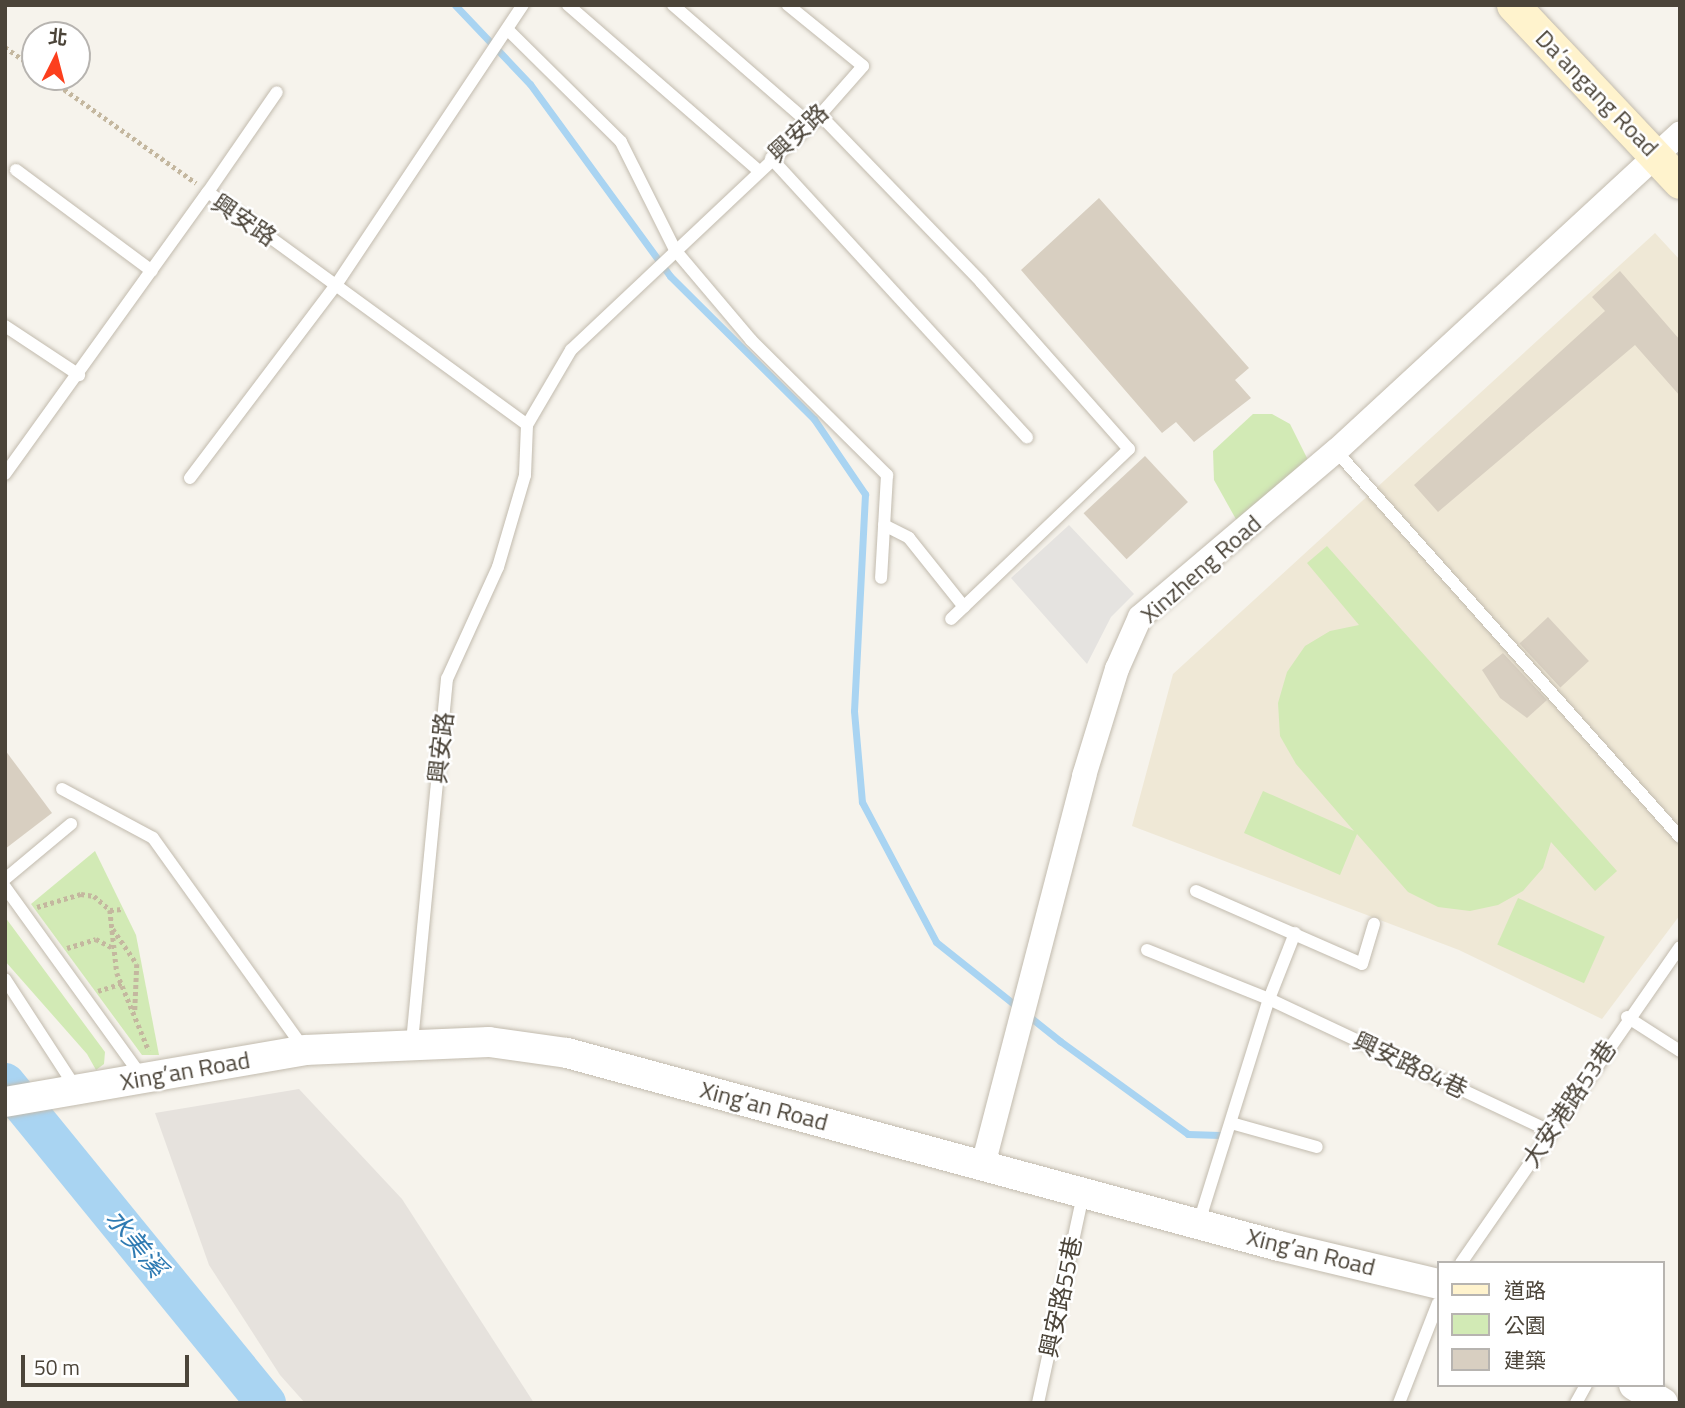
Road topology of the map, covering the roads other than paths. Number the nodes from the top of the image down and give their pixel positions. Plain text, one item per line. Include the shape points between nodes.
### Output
1 (523, 5) edge
2 (568, 5) edge
3 (673, 5) edge
4 (788, 5) edge
5 (1513, 6) edge
6 (508, 30) junction
7 (276, 92) dead end
8 (815, 120) junction
9 (1668, 144) edge
10 (771, 158) junction
11 (16, 170) dead end
12 (758, 170) junction
13 (1680, 182) edge
14 (208, 192) junction
15 (674, 250) junction
16 (152, 271) junction
17 (336, 285) junction
18 (5, 327) edge
19 (79, 375) junction
20 (527, 425) junction
21 (1027, 437) dead end
22 (1336, 451) junction
23 (5, 474) edge
24 (190, 478) dead end
25 (884, 525) junction
26 (881, 578) dead end
27 (964, 607) junction
28 (951, 619) dead end
29 (62, 789) dead end
30 (71, 824) dead end
31 (1680, 837) edge
32 (5, 879) edge
33 (5, 887) edge
34 (1196, 891) dead end
35 (1374, 924) dead end
36 (1295, 933) junction
37 (1680, 947) edge
38 (1147, 950) dead end
39 (5, 979) edge
40 (1269, 999) junction
41 (1627, 1017) junction
42 (412, 1042) junction
43 (305, 1050) junction
44 (1680, 1051) edge
45 (146, 1067) junction
46 (77, 1090) junction
47 (5, 1102) edge
48 (1231, 1123) junction
49 (1550, 1131) junction
50 (1317, 1147) dead end
51 (983, 1165) junction
52 (1084, 1191) junction
53 (1199, 1222) junction
54 (1462, 1261) edge
55 (1436, 1283) edge
56 (1436, 1308) edge
57 (1585, 1387) edge
58 (1637, 1387) edge
59 (1038, 1403) edge
60 (1399, 1403) edge
61 (1576, 1403) edge
62 (1663, 1403) edge

1 - 6 lane
2 - 12 lane
3 - 8 lane
4 - 8 lane, 興安路 via 863,66
5 - 9 main road, Da’angang Road
6 - 15 lane via 621,142
6 - 17 lane
7 - 14 lane
8 - 10 lane, 興安路
8 - 27 lane via 981,282 1129,449
9 - 13 main road, Da’angang Road
9 - 22 street, Xinzheng Road
10 - 12 lane, 興安路
10 - 21 lane
11 - 16 lane
12 - 15 lane, 興安路
14 - 16 lane, 興安路
14 - 17 lane, 興安路
15 - 20 lane, 興安路 via 571,349
15 - 25 lane via 751,341 887,475
16 - 19 lane, 興安路
17 - 20 lane, 興安路
17 - 24 lane
18 - 19 lane
19 - 23 lane, 興安路
20 - 42 lane, 興安路 via 525,475 498,567 447,679
22 - 31 lane
22 - 51 street, Xinzheng Road via 1140,617 1117,669 1084,776
25 - 26 lane
25 - 27 lane via 909,538
27 - 28 lane
29 - 43 lane via 153,838
30 - 32 lane
33 - 45 lane via 85,998
34 - 36 lane
35 - 36 lane via 1362,964
36 - 40 lane
37 - 41 lane, 大安港路53巷
38 - 40 lane, 興安路84巷
39 - 46 lane
40 - 48 lane
40 - 49 lane, 興安路84巷
41 - 44 lane
41 - 49 lane, 大安港路53巷
42 - 43 street, Xing’an Road
42 - 51 street, Xing’an Road via 489,1042 567,1053
43 - 45 street, Xing’an Road
45 - 46 street, Xing’an Road
46 - 47 street, Xing’an Road
48 - 50 lane
48 - 53 lane
49 - 54 lane, 大安港路53巷
51 - 52 street, Xing’an Road
52 - 53 street, Xing’an Road
52 - 59 lane, 興安路55巷
53 - 55 street, Xing’an Road
56 - 60 lane
57 - 61 lane
58 - 62 street

